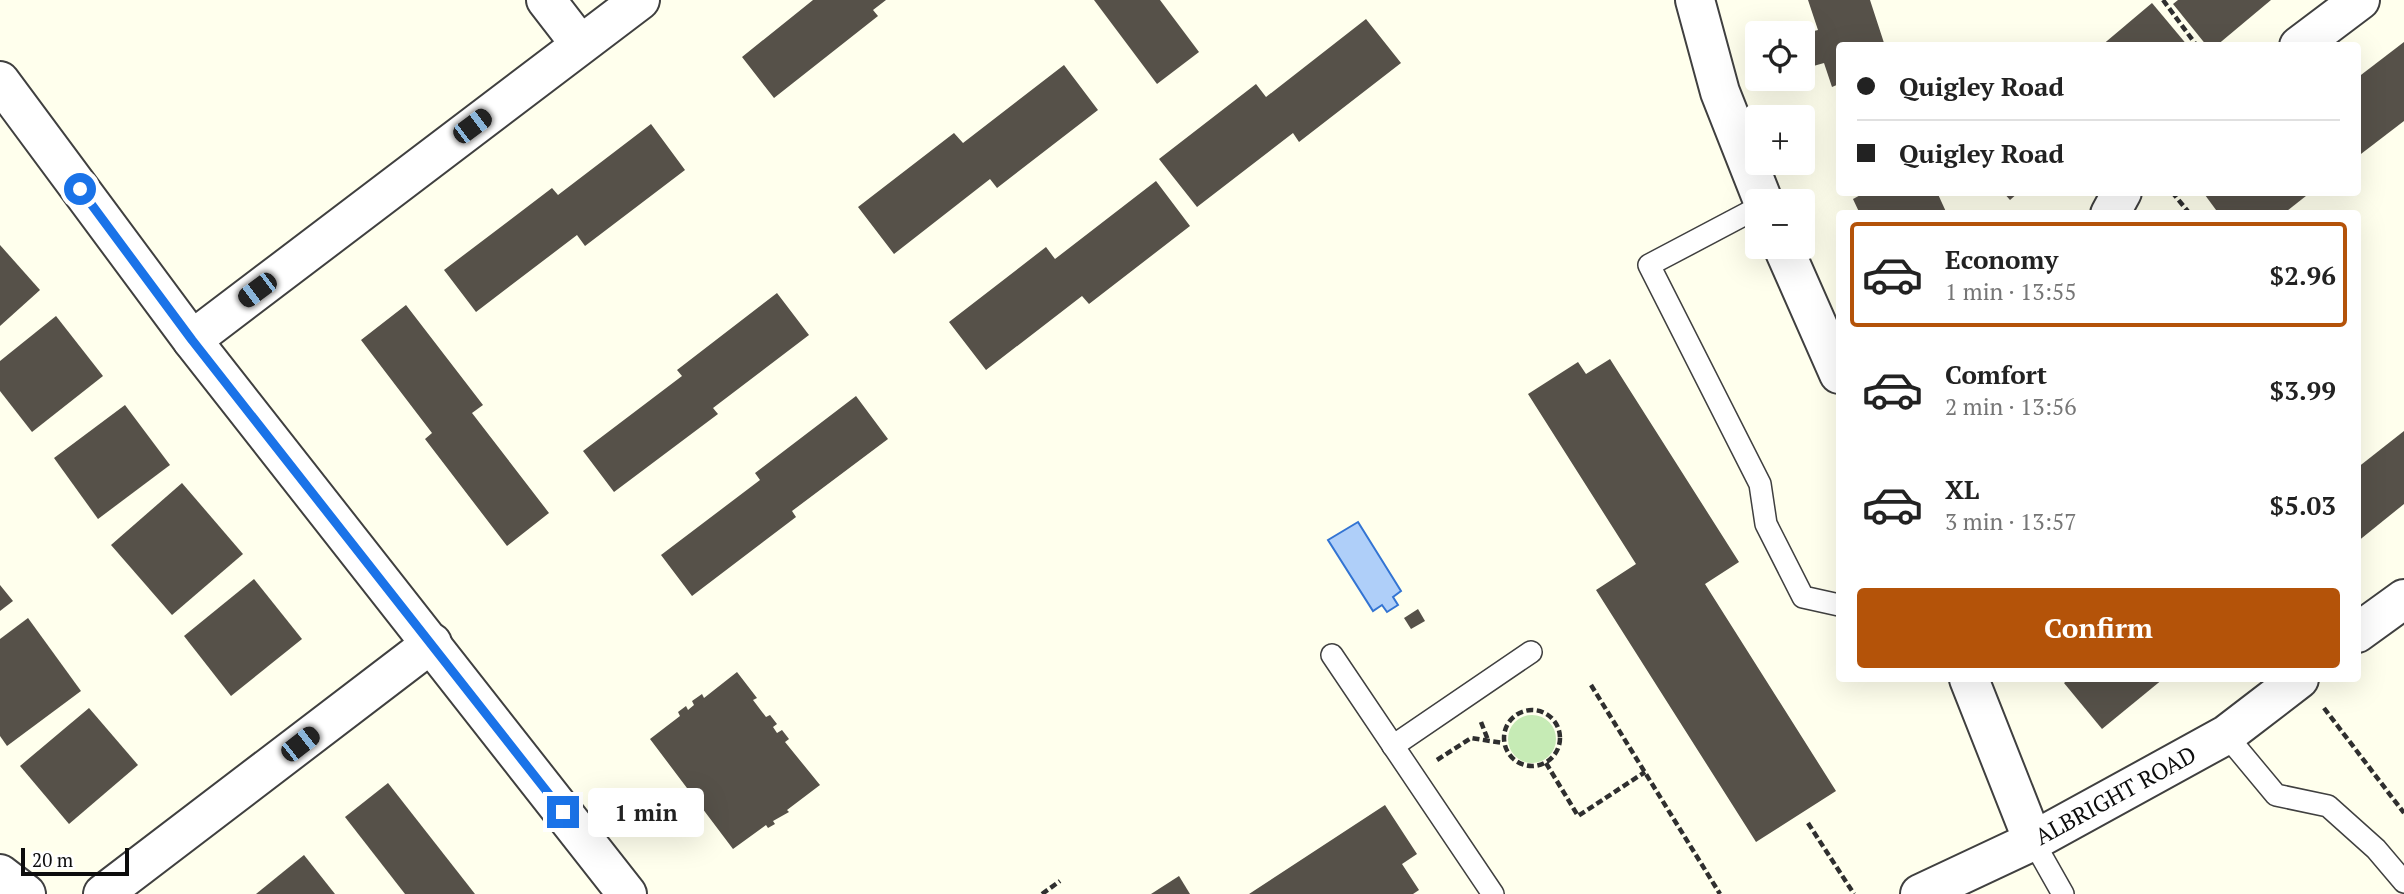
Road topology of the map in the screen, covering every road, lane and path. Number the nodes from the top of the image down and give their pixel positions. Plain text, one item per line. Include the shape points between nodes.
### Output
1 (546, 0) edge
2 (640, 0) edge
3 (1695, 0) edge
4 (2163, 0) edge
5 (2360, 0) edge
6 (2194, 42) edge
7 (2304, 42) edge
8 (580, 44) junction
9 (0, 81) edge
10 (1758, 189) edge
11 (2175, 196) edge
12 (2187, 210) edge
13 (1745, 214) edge
14 (1788, 259) edge
15 (192, 340) junction
16 (1836, 366) edge
17 (2404, 599) edge
18 (1836, 604) edge
19 (2361, 631) edge
20 (432, 643) junction
21 (1531, 652) dead end
22 (1332, 654) dead end
23 (1970, 682) edge
24 (1591, 685) dead end
25 (2308, 689) edge
26 (2226, 735) junction
27 (1503, 743) junction
28 (1393, 746) junction
29 (1546, 763) junction
30 (1645, 772) junction
31 (1413, 776) junction
32 (2404, 813) edge
33 (1808, 823) dead end
34 (2033, 841) junction
35 (1060, 881) dead end
36 (2404, 882) edge
37 (103, 894) edge
38 (627, 894) edge
39 (1042, 894) edge
40 (1493, 894) edge
41 (1720, 894) edge
42 (1854, 894) edge
43 (1920, 894) edge
44 (2063, 894) edge

1 - 8 street
2 - 8 street
3 - 10 street via 1720,92
4 - 6 path
5 - 7 street
8 - 15 street
9 - 15 street
11 - 12 path
13 - 18 lane via 1648,265 1760,484 1766,524 1803,597
14 - 16 street
15 - 20 street
17 - 19 street
20 - 37 street
20 - 38 street
21 - 28 lane
22 - 28 lane
23 - 34 street
24 - 30 path
25 - 26 street, ALBRIGHT ROAD
25 - 32 path
26 - 34 street, ALBRIGHT ROAD
26 - 36 lane via 2276,794 2328,806 2376,849
27 - 29 path via 1519,764
27 - 29 path via 1507,722 1519,711 1547,713 1558,724 1560,738 1557,751
27 - 31 path via 1471,738
28 - 31 lane
29 - 30 path via 1578,816
30 - 41 path
31 - 40 lane
33 - 42 path
34 - 43 street, ALBRIGHT ROAD
34 - 44 lane
35 - 39 path

